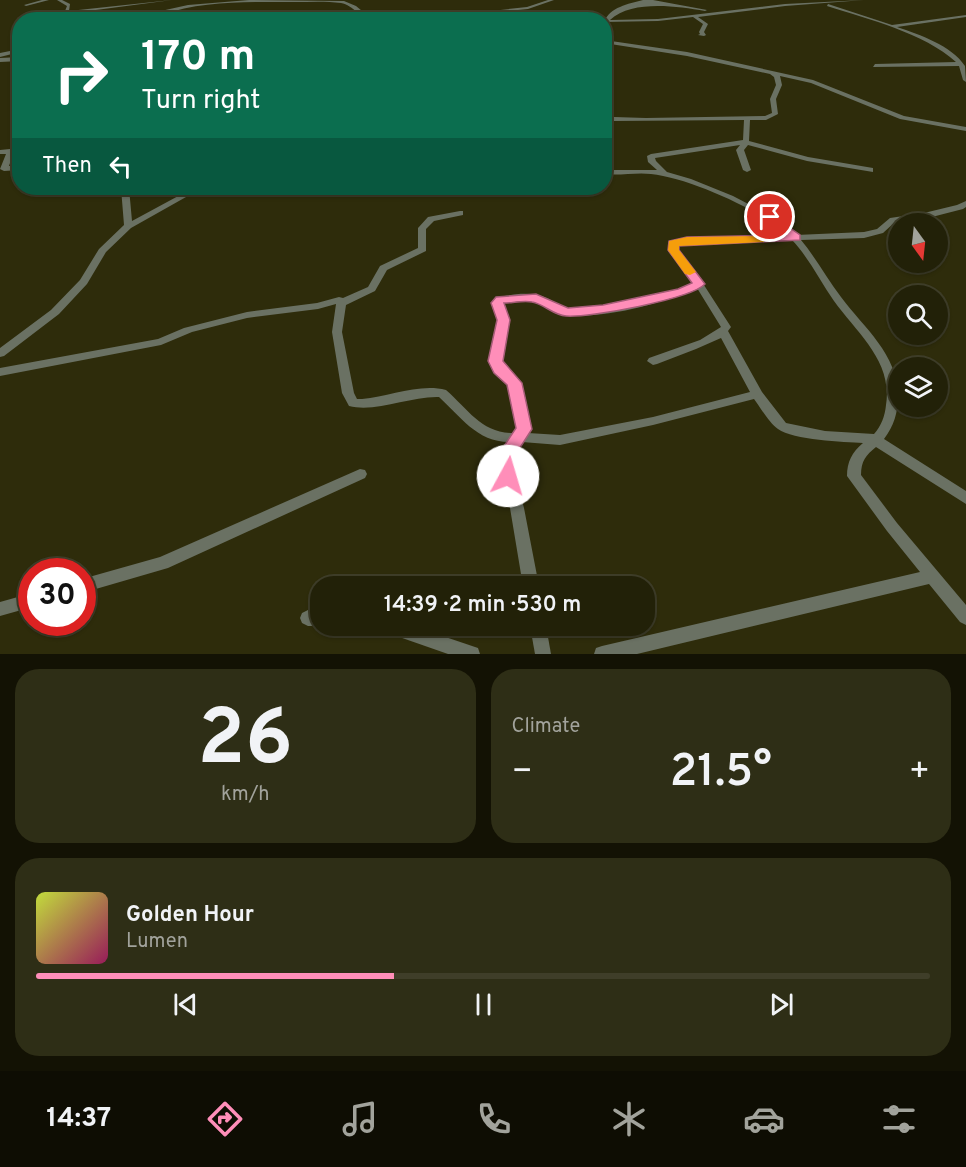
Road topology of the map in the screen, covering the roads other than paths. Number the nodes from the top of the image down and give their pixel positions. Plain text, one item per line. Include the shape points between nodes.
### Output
1 (47, 0) edge
2 (59, 0) edge
3 (170, 0) edge
4 (552, 0) edge
5 (647, 0) edge
6 (769, 0) edge
7 (862, 0) edge
8 (339, 1) edge
9 (822, 3) junction
10 (26, 5) dead end
11 (190, 5) junction
12 (785, 5) junction
13 (166, 10) junction
14 (68, 12) joint
15 (157, 12) edge
16 (163, 12) edge
17 (360, 12) edge
18 (495, 12) edge
19 (715, 12) junction
20 (612, 13) edge
21 (693, 15) junction
22 (966, 16) edge
23 (612, 21) edge
24 (891, 26) junction
25 (700, 36) dead end
26 (612, 42) edge
27 (962, 62) edge
28 (875, 66) dead end
29 (770, 72) junction
30 (966, 80) edge
31 (612, 118) edge
32 (747, 120) junction
33 (966, 129) edge
34 (746, 142) junction
35 (0, 152) edge
36 (12, 168) edge
37 (747, 170) dead end
38 (870, 170) dead end
39 (612, 172) edge
40 (666, 174) junction
41 (126, 195) edge
42 (185, 195) edge
43 (966, 203) edge
44 (460, 213) dead end
45 (128, 226) junction
46 (796, 238) junction
47 (699, 284) junction
48 (341, 303) junction
49 (723, 332) junction
50 (0, 353) edge
51 (653, 361) dead end
52 (0, 372) edge
53 (757, 394) junction
54 (519, 436) junction
55 (874, 439) junction
56 (360, 474) dead end
57 (966, 498) edge
58 (529, 576) edge
59 (933, 576) junction
60 (96, 581) edge
61 (18, 604) edge
62 (0, 609) edge
63 (966, 617) edge
64 (420, 636) edge
65 (540, 636) edge
66 (472, 654) edge
67 (543, 654) edge
68 (602, 654) edge

1 - 10 street
2 - 14 street via 69,5
3 - 11 street
3 - 14 street
4 - 18 street
5 - 19 street
5 - 20 street
6 - 12 street
7 - 9 street
8 - 11 street
8 - 17 street
9 - 12 street
9 - 24 street
11 - 13 street
12 - 19 street
13 - 15 street
13 - 16 street
19 - 21 street
21 - 23 street
21 - 25 street via 706,24 701,32 704,35
22 - 24 street
24 - 27 street
26 - 29 street
27 - 28 street
27 - 30 street
29 - 32 street via 779,83 773,99 775,114
29 - 33 street via 822,84 902,118
31 - 32 street
32 - 34 street
34 - 37 street via 740,150
34 - 38 street via 807,159
34 - 40 street via 651,156 652,162
35 - 36 street via 10,151 4,169
39 - 40 street
40 - 46 street via 747,205
41 - 45 street
42 - 45 street
43 - 46 street via 924,216 893,220 874,233
44 - 48 street via 431,219 423,228 423,249 383,268 372,289
45 - 50 street via 102,251 84,282 55,312
46 - 47 street via 673,244
46 - 55 street via 838,301 869,338 893,379 891,411 884,430
47 - 49 street via 726,327
47 - 54 street via 663,297 591,310 562,312 543,300 529,297 500,300 504,320 495,361 518,393 524,429
48 - 52 street via 337,300 247,315 188,330 161,342
48 - 54 street via 337,332 353,402 442,393 486,435 506,439
49 - 51 street
49 - 53 street
53 - 54 street via 561,440
53 - 55 street via 782,426 825,436
54 - 58 street via 504,460
55 - 57 street
55 - 59 street via 858,455 854,476
56 - 60 street via 163,563
59 - 63 street
59 - 68 street
61 - 62 street
64 - 66 street
65 - 67 street

